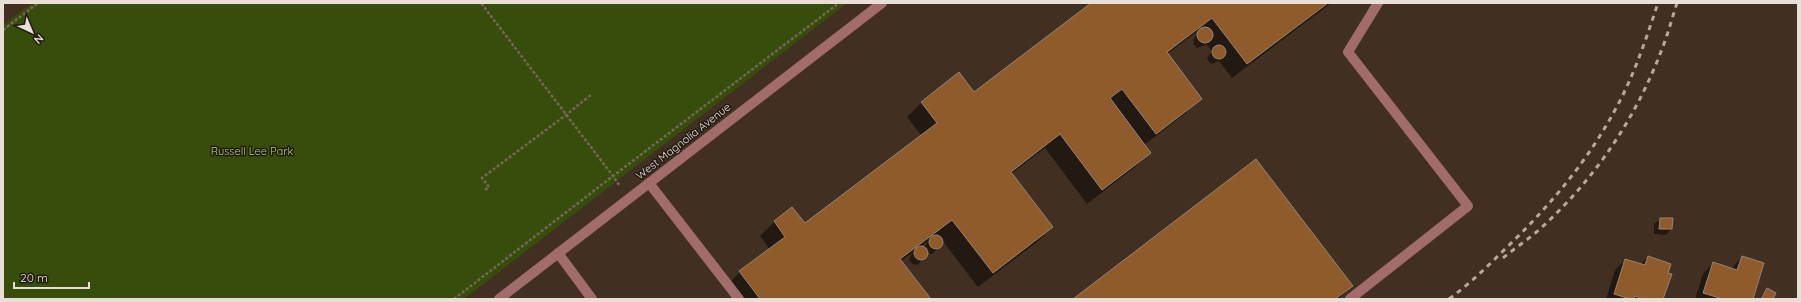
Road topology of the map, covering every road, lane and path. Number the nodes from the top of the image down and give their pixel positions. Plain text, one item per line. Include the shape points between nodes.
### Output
1 (38, 3) edge
2 (481, 3) edge
3 (839, 3) edge
4 (882, 3) edge
5 (1378, 3) edge
6 (3, 30) edge
7 (592, 94) dead end
8 (566, 115) junction
9 (613, 176) junction
10 (649, 183) junction
11 (485, 190) dead end
12 (558, 253) junction
13 (454, 299) edge
14 (499, 299) edge
15 (592, 299) edge
16 (739, 299) edge
17 (1350, 299) edge

1 - 6 path
2 - 8 path
3 - 9 path
4 - 10 street, West Magnolia Avenue
5 - 17 street via 1348,52 1468,206
7 - 8 path
8 - 9 path
8 - 11 path via 482,178 489,186
9 - 13 path
10 - 12 street, West Magnolia Avenue
10 - 16 street
12 - 14 street, West Magnolia Avenue
12 - 15 street

